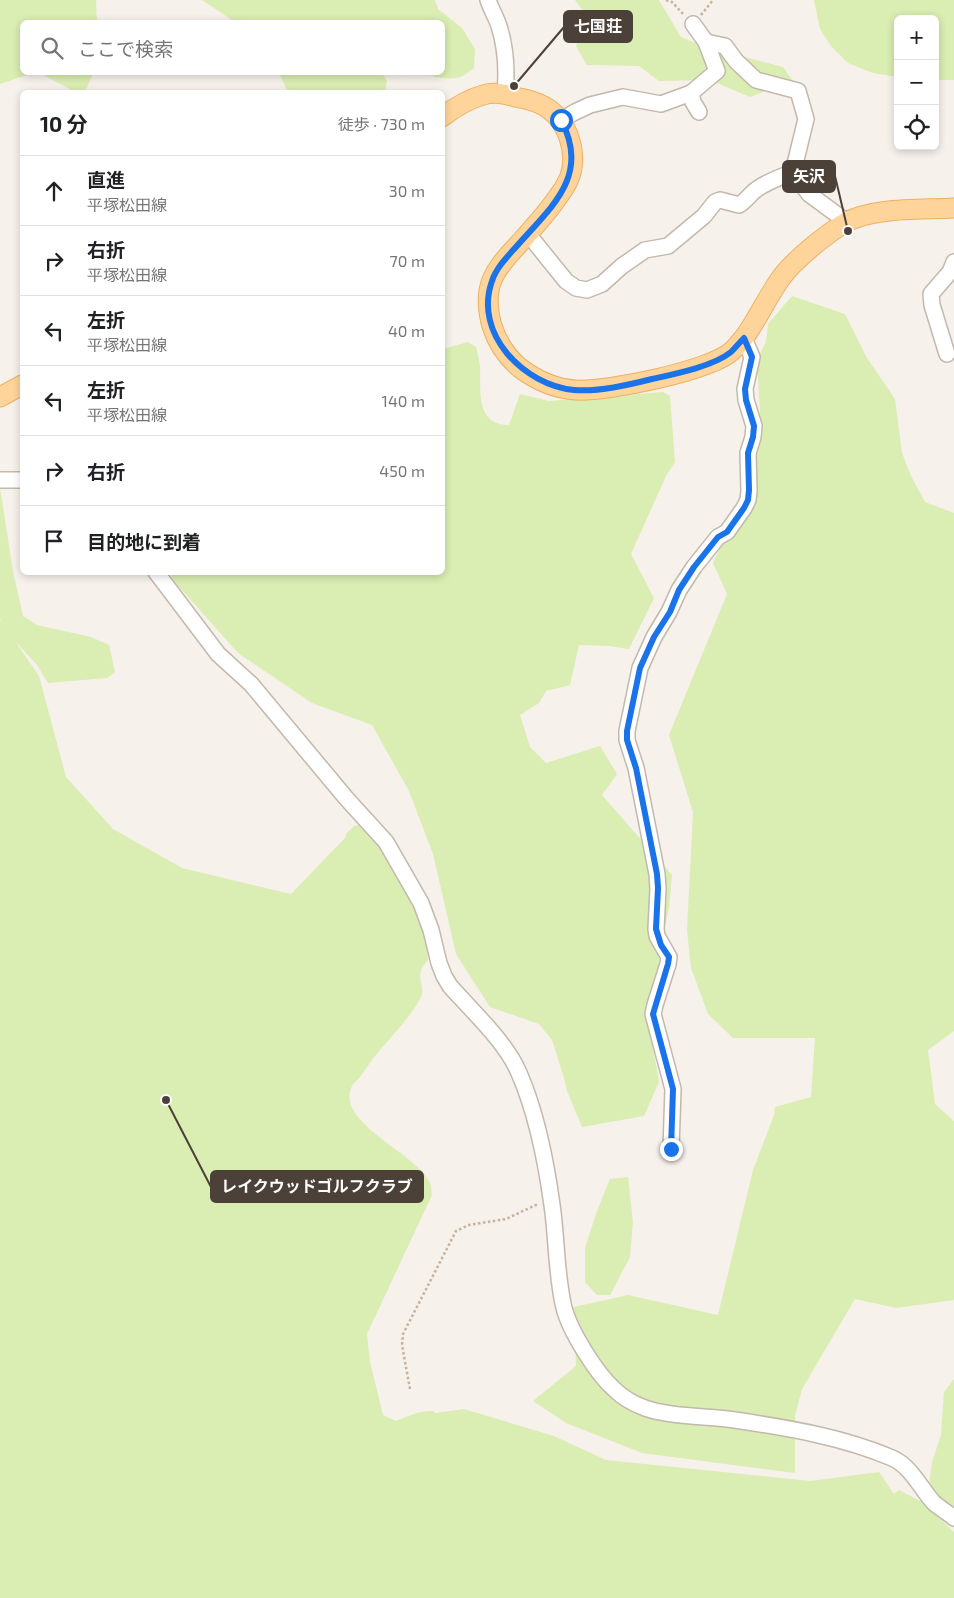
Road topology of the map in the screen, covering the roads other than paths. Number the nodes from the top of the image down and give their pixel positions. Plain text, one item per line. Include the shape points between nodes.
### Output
1 (488, 0) edge
2 (693, 24) dead end
3 (706, 42) junction
4 (690, 92) junction
5 (506, 94) junction
6 (699, 112) dead end
7 (445, 115) edge
8 (561, 120) junction
9 (793, 172) junction
10 (954, 208) edge
11 (847, 222) junction
12 (528, 234) junction
13 (954, 262) edge
14 (744, 338) junction
15 (947, 354) dead end
16 (20, 385) edge
17 (0, 397) edge
18 (0, 480) edge
19 (20, 480) edge
20 (158, 575) edge
21 (671, 1149) dead end
22 (954, 1518) edge

1 - 5 street via 505,51
2 - 3 street
3 - 4 street via 717,71
3 - 9 street via 725,46 756,80 798,92 806,119
4 - 6 street
4 - 8 street via 661,104 622,97 590,105
5 - 7 main road via 484,94
5 - 8 main road via 549,108
8 - 12 main road via 572,149 569,179
9 - 11 street via 809,194
9 - 12 street via 767,182 739,205 720,200 715,202 704,216 668,246 645,250 602,284 587,290 566,281
10 - 11 main road via 866,214
11 - 14 main road via 829,233 782,276
12 - 14 main road via 502,262 492,281 489,315 496,338 507,354 519,367 538,379 574,390 641,382 713,362
13 - 15 street via 950,272 930,294
14 - 21 street via 752,357 745,389 754,426 748,453 748,500 727,532 718,537 694,567 654,637 640,668 627,731 657,874 657,936 669,957 653,1014 673,1089
16 - 17 main road
18 - 19 street
20 - 22 street via 218,654 251,684 386,842 420,903 444,976 501,1043 519,1072 540,1139 551,1199 564,1310 595,1367 613,1388 645,1408 792,1430 847,1442 895,1459 934,1503

